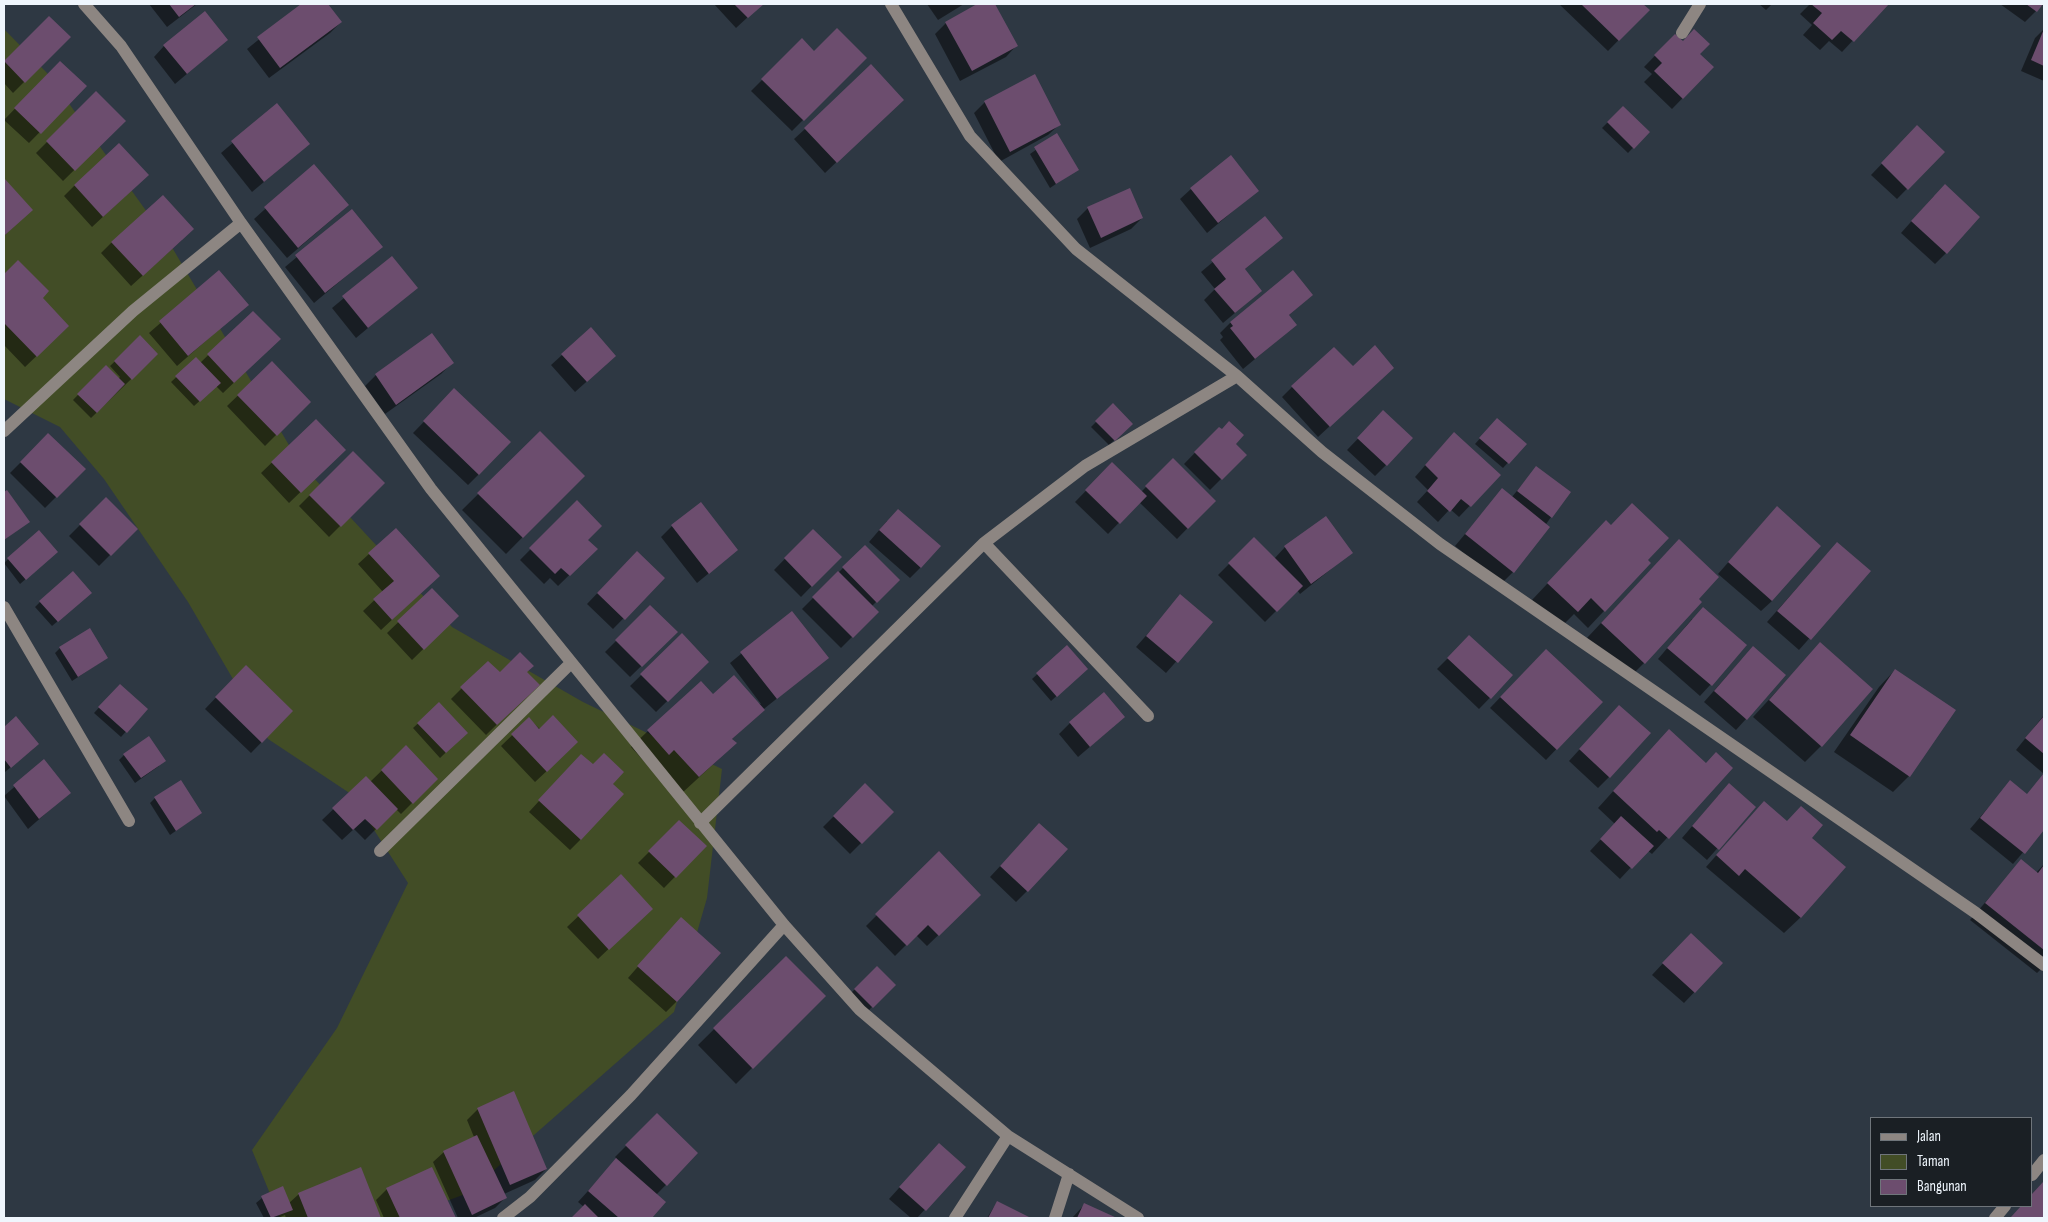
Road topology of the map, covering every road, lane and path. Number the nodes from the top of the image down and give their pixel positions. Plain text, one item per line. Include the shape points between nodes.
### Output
1 (84, 4) edge
2 (891, 4) edge
3 (1700, 4) edge
4 (1682, 33) dead end
5 (241, 223) junction
6 (1237, 376) junction
7 (4, 431) edge
8 (984, 544) junction
9 (4, 607) edge
10 (571, 663) junction
11 (1148, 716) dead end
12 (129, 821) dead end
13 (700, 824) junction
14 (380, 851) dead end
15 (784, 925) junction
16 (2044, 965) edge
17 (1008, 1136) junction
18 (2044, 1160) edge
19 (1069, 1174) junction
20 (2033, 1174) edge
21 (2004, 1207) edge
22 (503, 1218) edge
23 (955, 1218) edge
24 (1055, 1218) edge
25 (1138, 1218) edge
26 (1995, 1218) edge

1 - 5 street via 121,46
2 - 6 street via 970,136 1076,249
3 - 4 street
5 - 7 street via 133,311
5 - 10 street via 431,489
6 - 8 street via 1085,466
6 - 16 street via 1322,452 1440,544 1976,913
8 - 11 street
8 - 13 street
9 - 12 street
10 - 13 street
10 - 14 street
13 - 15 street
15 - 17 street via 860,1010
15 - 22 street via 631,1095 530,1197
17 - 19 street
17 - 23 street
18 - 20 street
19 - 24 street
19 - 25 street
21 - 26 street

